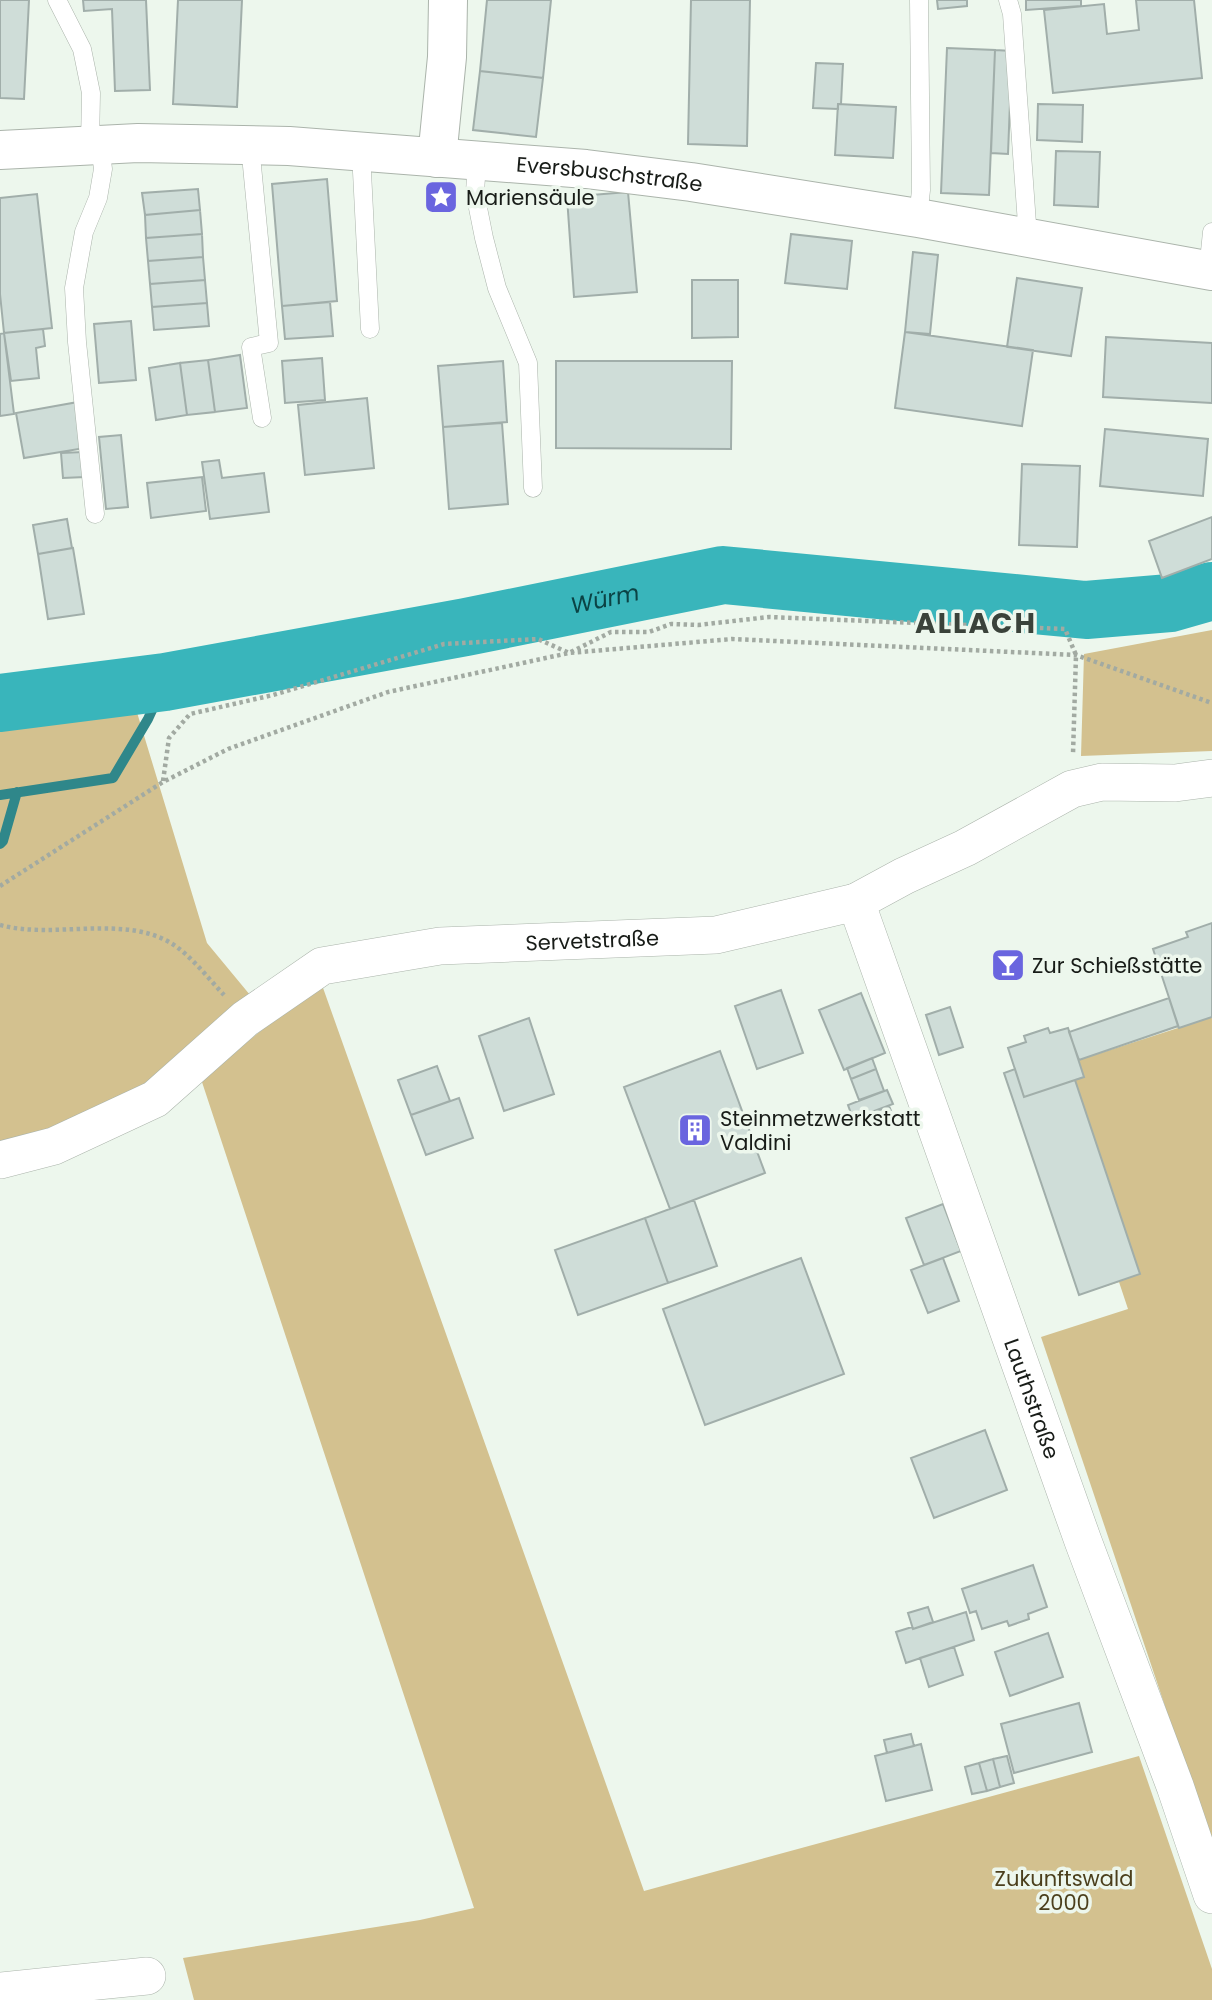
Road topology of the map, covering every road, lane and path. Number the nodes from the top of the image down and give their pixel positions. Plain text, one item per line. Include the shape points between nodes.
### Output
1 (57, 0) edge
2 (448, 0) edge
3 (919, 0) edge
4 (1008, 0) edge
5 (95, 145) junction
6 (250, 145) junction
7 (0, 150) edge
8 (361, 152) junction
9 (437, 158) junction
10 (477, 160) junction
11 (918, 218) junction
12 (1212, 232) edge
13 (1028, 238) junction
14 (1210, 271) edge
15 (370, 329) dead end
16 (262, 418) dead end
17 (533, 488) dead end
18 (95, 514) dead end
19 (569, 653) junction
20 (1076, 655) junction
21 (1212, 702) edge
22 (1212, 778) edge
23 (163, 782) junction
24 (1072, 789) junction
25 (0, 886) edge
26 (856, 902) junction
27 (0, 925) edge
28 (219, 989) dead end
29 (0, 1160) edge
30 (1212, 1895) edge
31 (147, 1976) dead end
32 (0, 1991) edge

1 - 5 lane via 82,48
2 - 9 main road
3 - 11 lane
4 - 13 lane
5 - 6 main road, Eversbuschstraße
5 - 7 main road, Eversbuschstraße
5 - 18 lane via 103,169 98,198 84,232 75,288
6 - 8 main road, Eversbuschstraße
6 - 16 lane via 269,343 251,347
8 - 9 main road, Eversbuschstraße
8 - 15 lane
9 - 10 main road, Eversbuschstraße
10 - 11 main road, Eversbuschstraße via 678,180
10 - 17 lane via 475,193 484,238 497,288 528,363
11 - 13 main road, Eversbuschstraße
12 - 14 lane
13 - 14 main road, Eversbuschstraße
19 - 20 path via 733,639
19 - 20 path via 611,632 649,632 671,624 769,617 1065,629
19 - 23 path via 388,692 228,749
19 - 23 path via 538,639 444,644 273,695 190,714 169,738
20 - 21 path
20 - 24 path
22 - 24 street, Servetstraße via 1175,783 1102,782
23 - 25 path
24 - 26 street, Servetstraße
26 - 29 street, Servetstraße via 716,935 440,946 322,965 245,1019 155,1099 54,1146
26 - 30 street, Lauthstraße
27 - 28 path via 144,932 173,944
31 - 32 street

